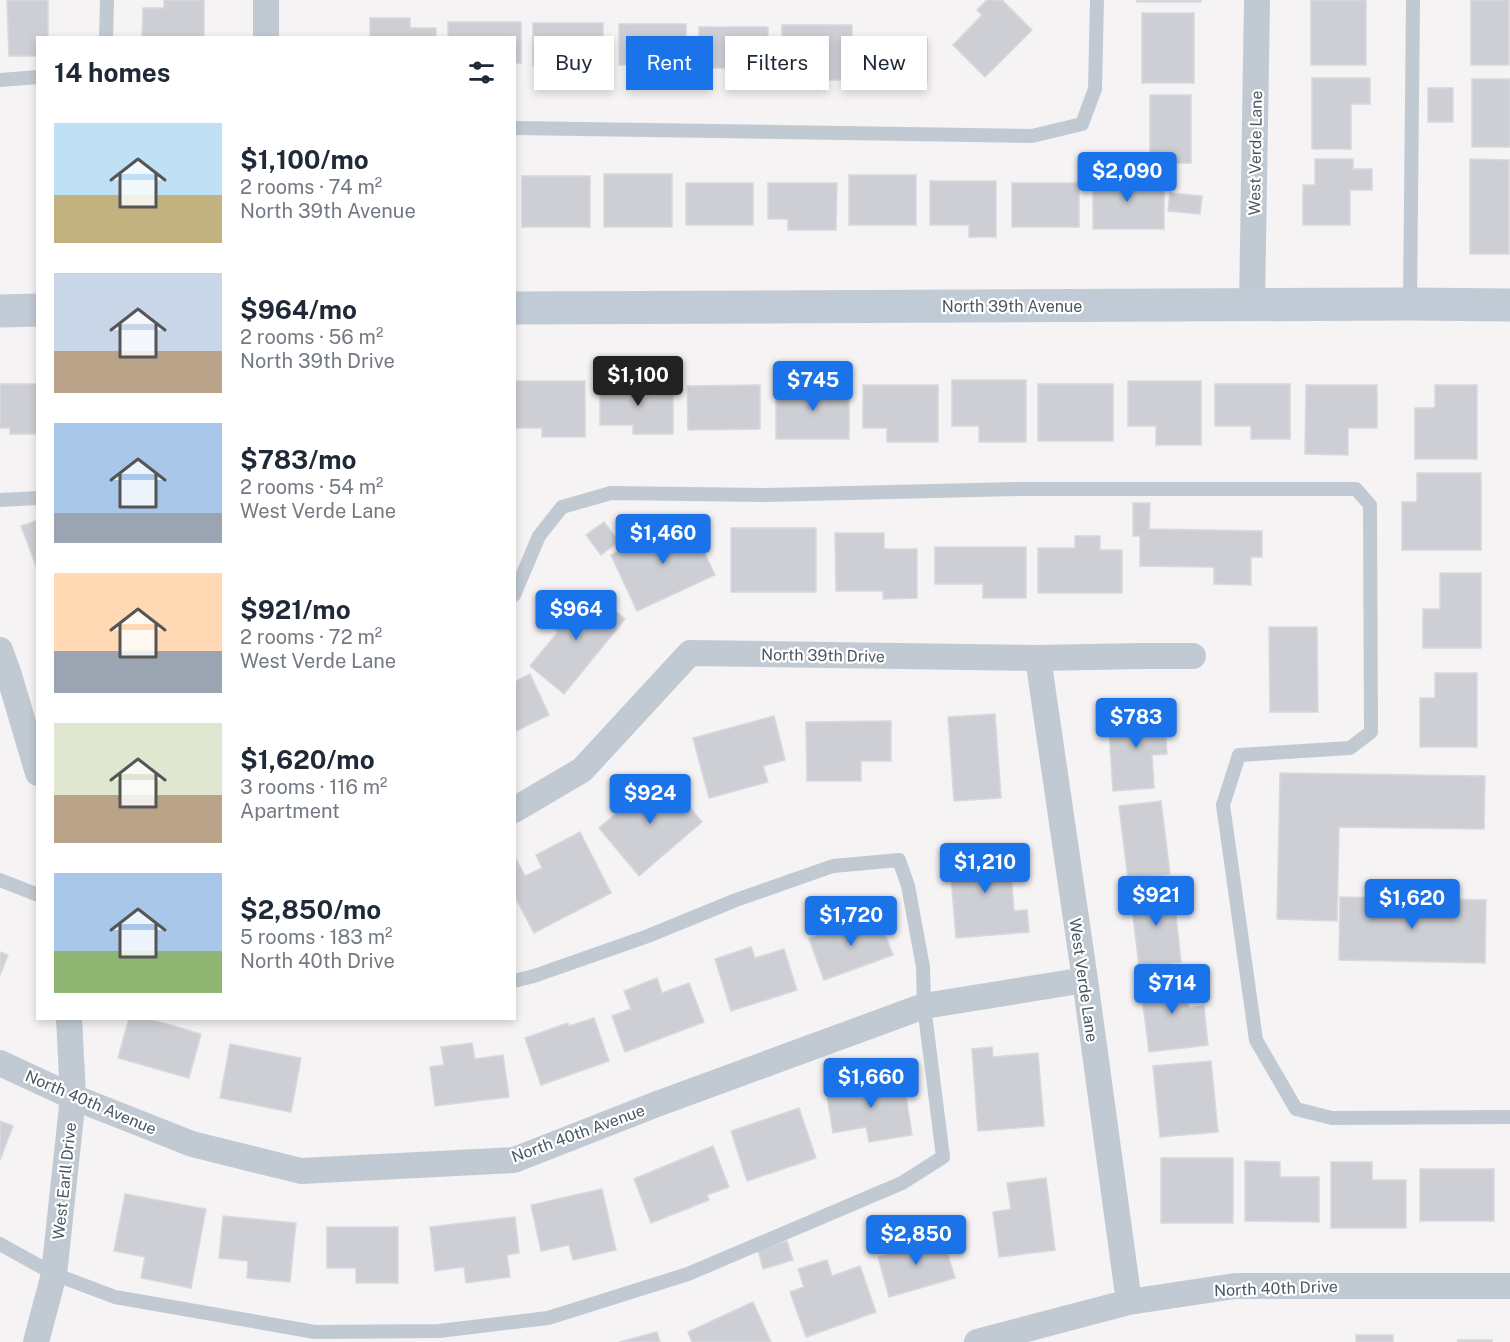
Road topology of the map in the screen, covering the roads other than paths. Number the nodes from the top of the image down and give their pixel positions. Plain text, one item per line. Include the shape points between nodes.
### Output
1 (107, 0) edge
2 (266, 0) edge
3 (1097, 0) edge
4 (1257, 0) edge
5 (1413, 0) edge
6 (106, 36) edge
7 (266, 36) edge
8 (36, 77) edge
9 (0, 80) edge
10 (516, 128) edge
11 (1410, 304) junction
12 (1252, 305) junction
13 (1510, 305) edge
14 (516, 308) edge
15 (36, 310) edge
16 (0, 311) edge
17 (36, 498) edge
18 (0, 500) edge
19 (516, 590) edge
20 (0, 650) edge
21 (1193, 656) dead end
22 (1038, 658) junction
23 (19, 713) edge
24 (36, 767) edge
25 (516, 809) edge
26 (0, 880) edge
27 (36, 894) edge
28 (516, 980) edge
29 (1085, 980) junction
30 (924, 1006) junction
31 (69, 1020) edge
32 (0, 1063) edge
33 (73, 1096) junction
34 (1510, 1117) edge
35 (0, 1245) edge
36 (54, 1274) junction
37 (1510, 1286) edge
38 (1129, 1302) junction
39 (36, 1342) edge
40 (977, 1342) edge

1 - 6 lane
2 - 7 street
3 - 10 lane via 1095,89 1082,124 1032,136
4 - 12 street, West Verde Lane
5 - 11 lane
8 - 9 lane
11 - 12 street, North 39th Avenue
11 - 13 street, North 39th Avenue
12 - 14 street, North 39th Avenue
15 - 16 street
17 - 18 lane
19 - 34 lane via 539,536 562,507 611,494 1356,489 1370,505 1371,732 1350,748 1239,755 1223,805 1256,1040 1296,1109 1332,1118
20 - 23 street
21 - 22 street, North 39th Drive
22 - 25 street, North 39th Drive via 690,653 582,770
22 - 29 street, West Verde Lane
23 - 24 street
26 - 27 lane
28 - 30 lane via 833,866 899,860 908,886 923,967
29 - 30 street, North 40th Avenue
29 - 38 street, West Verde Lane
30 - 33 street, North 40th Avenue via 514,1160 301,1171 192,1144
30 - 36 lane via 943,1157 902,1183 688,1274 548,1318 439,1331 315,1332 115,1298
31 - 33 street, West Earll Drive
32 - 33 street, North 40th Avenue
33 - 36 street, West Earll Drive
35 - 36 lane
36 - 39 street, West Earll Drive
37 - 38 street, North 40th Drive via 1235,1286
38 - 40 street, North 40th Drive

